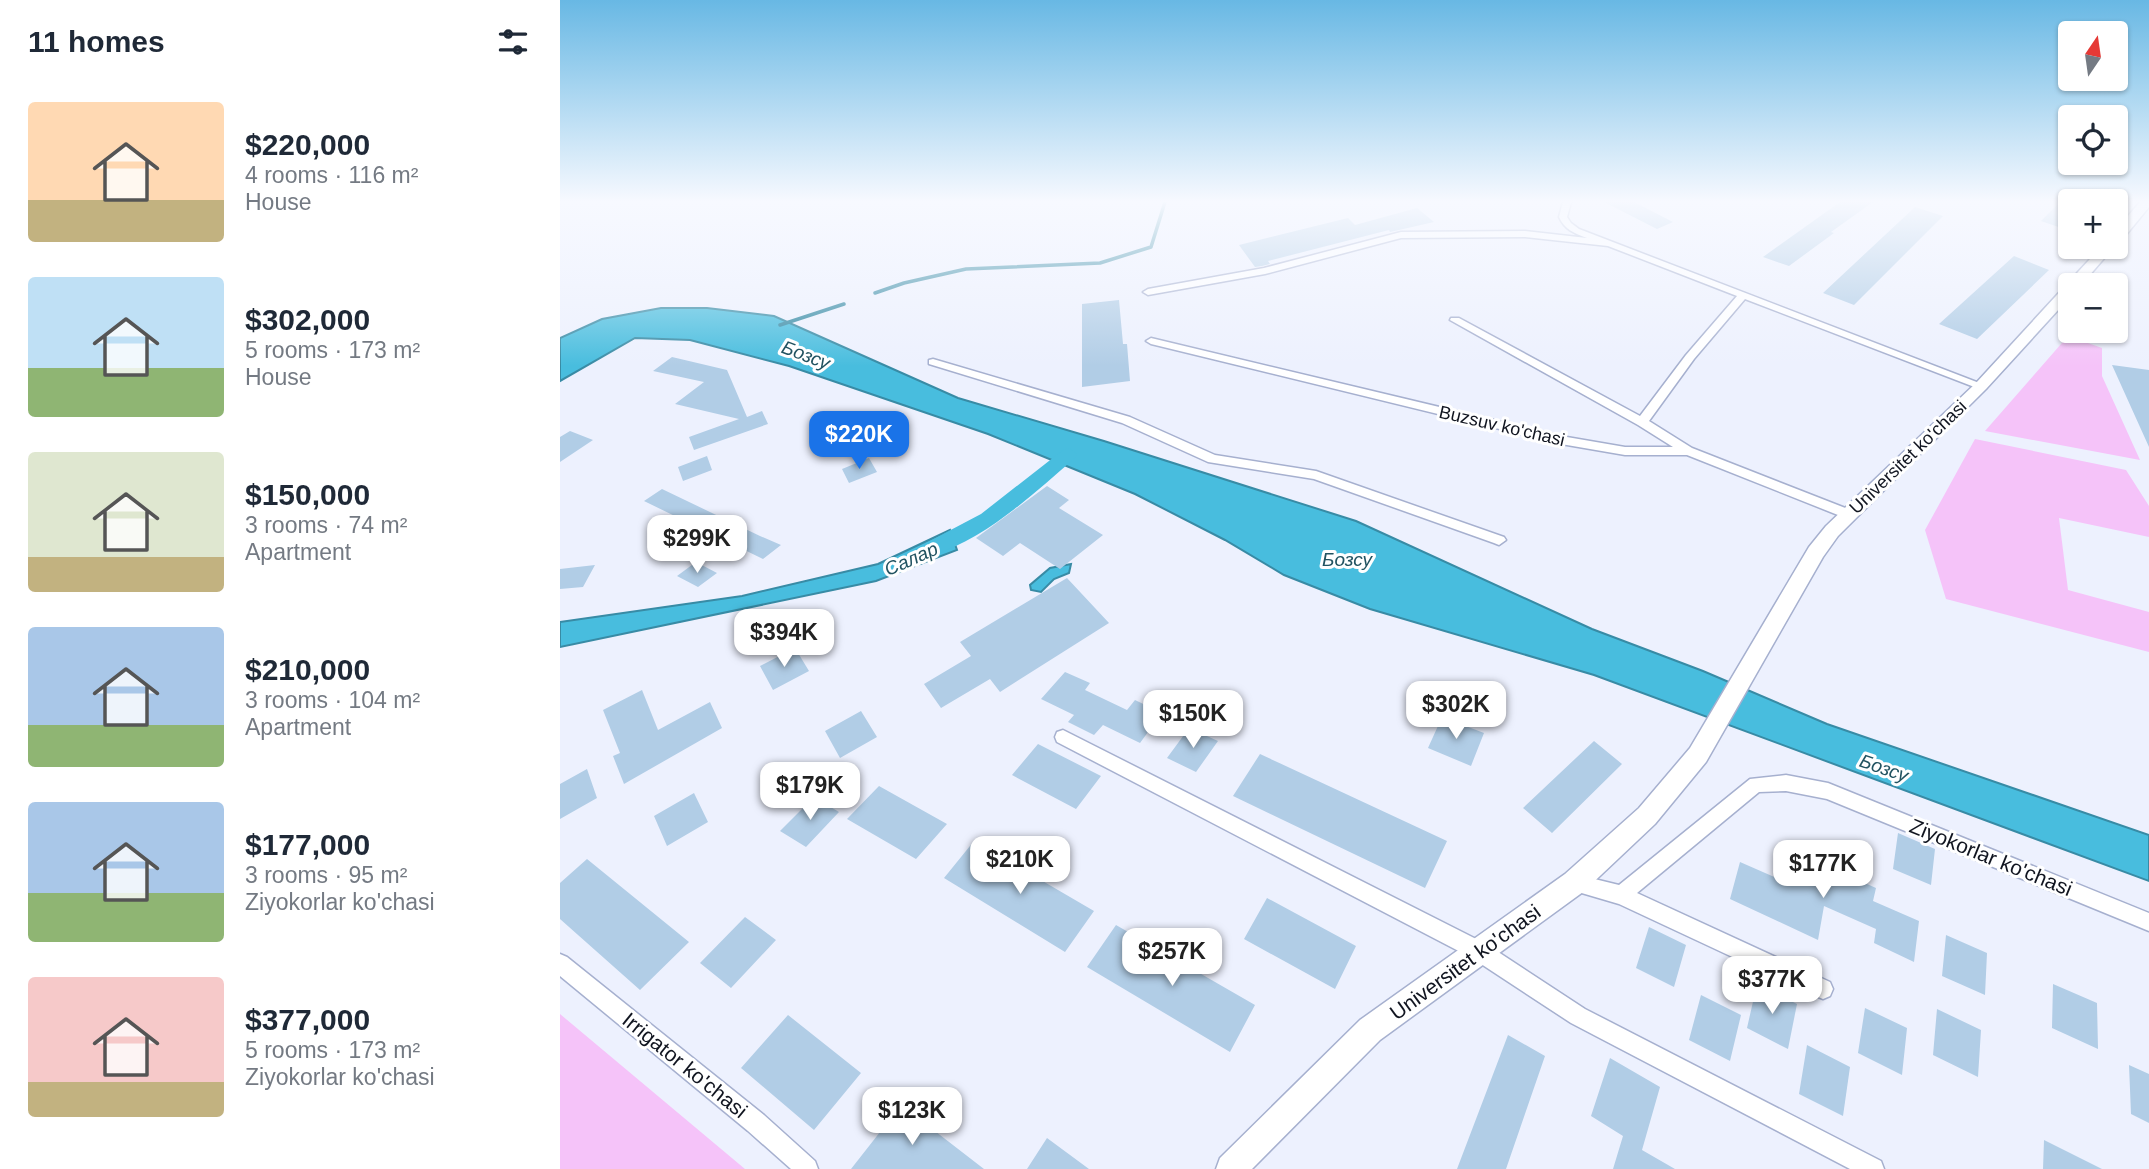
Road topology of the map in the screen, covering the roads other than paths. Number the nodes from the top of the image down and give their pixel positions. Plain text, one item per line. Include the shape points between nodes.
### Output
1 (1320, 257) edge
2 (1643, 257) edge
3 (2097, 259) edge
4 (2085, 273) edge
5 (1148, 292) dead end
6 (1743, 295) junction
7 (2058, 302) edge
8 (1455, 320) dead end
9 (1152, 341) dead end
10 (933, 362) dead end
11 (1981, 386) junction
12 (1642, 422) junction
13 (1688, 451) junction
14 (1848, 514) junction
15 (1499, 540) dead end
16 (1063, 737) dead end
17 (1574, 883) junction
18 (1622, 895) junction
19 (2149, 922) edge
20 (1479, 951) junction
21 (560, 964) edge
22 (1823, 989) dead end
23 (807, 1169) edge
24 (1231, 1169) edge
25 (1873, 1169) edge

1 - 5 street
2 - 6 street
3 - 4 main road, Universitet ko'chasi
6 - 11 street
6 - 12 street
7 - 11 main road, Universitet ko'chasi
8 - 12 street
9 - 13 street, Buzsuv ko'chasi via 1561,440 1625,451
10 - 15 street via 1126,420 1212,459 1316,475
11 - 14 main road, Universitet ko'chasi
12 - 13 street
13 - 14 street, Buzsuv ko'chasi
14 - 17 main road, Universitet ko'chasi via 1816,552 1698,755 1647,816
16 - 20 street
17 - 18 street
17 - 20 main road, Universitet ko'chasi
18 - 19 street, Ziyokorlar ko'chasi via 1756,785 1786,783 1828,791
18 - 22 street
20 - 24 main road, Universitet ko'chasi via 1370,1030
20 - 25 street via 1578,1016
21 - 23 street, Irrigator ko'chasi

